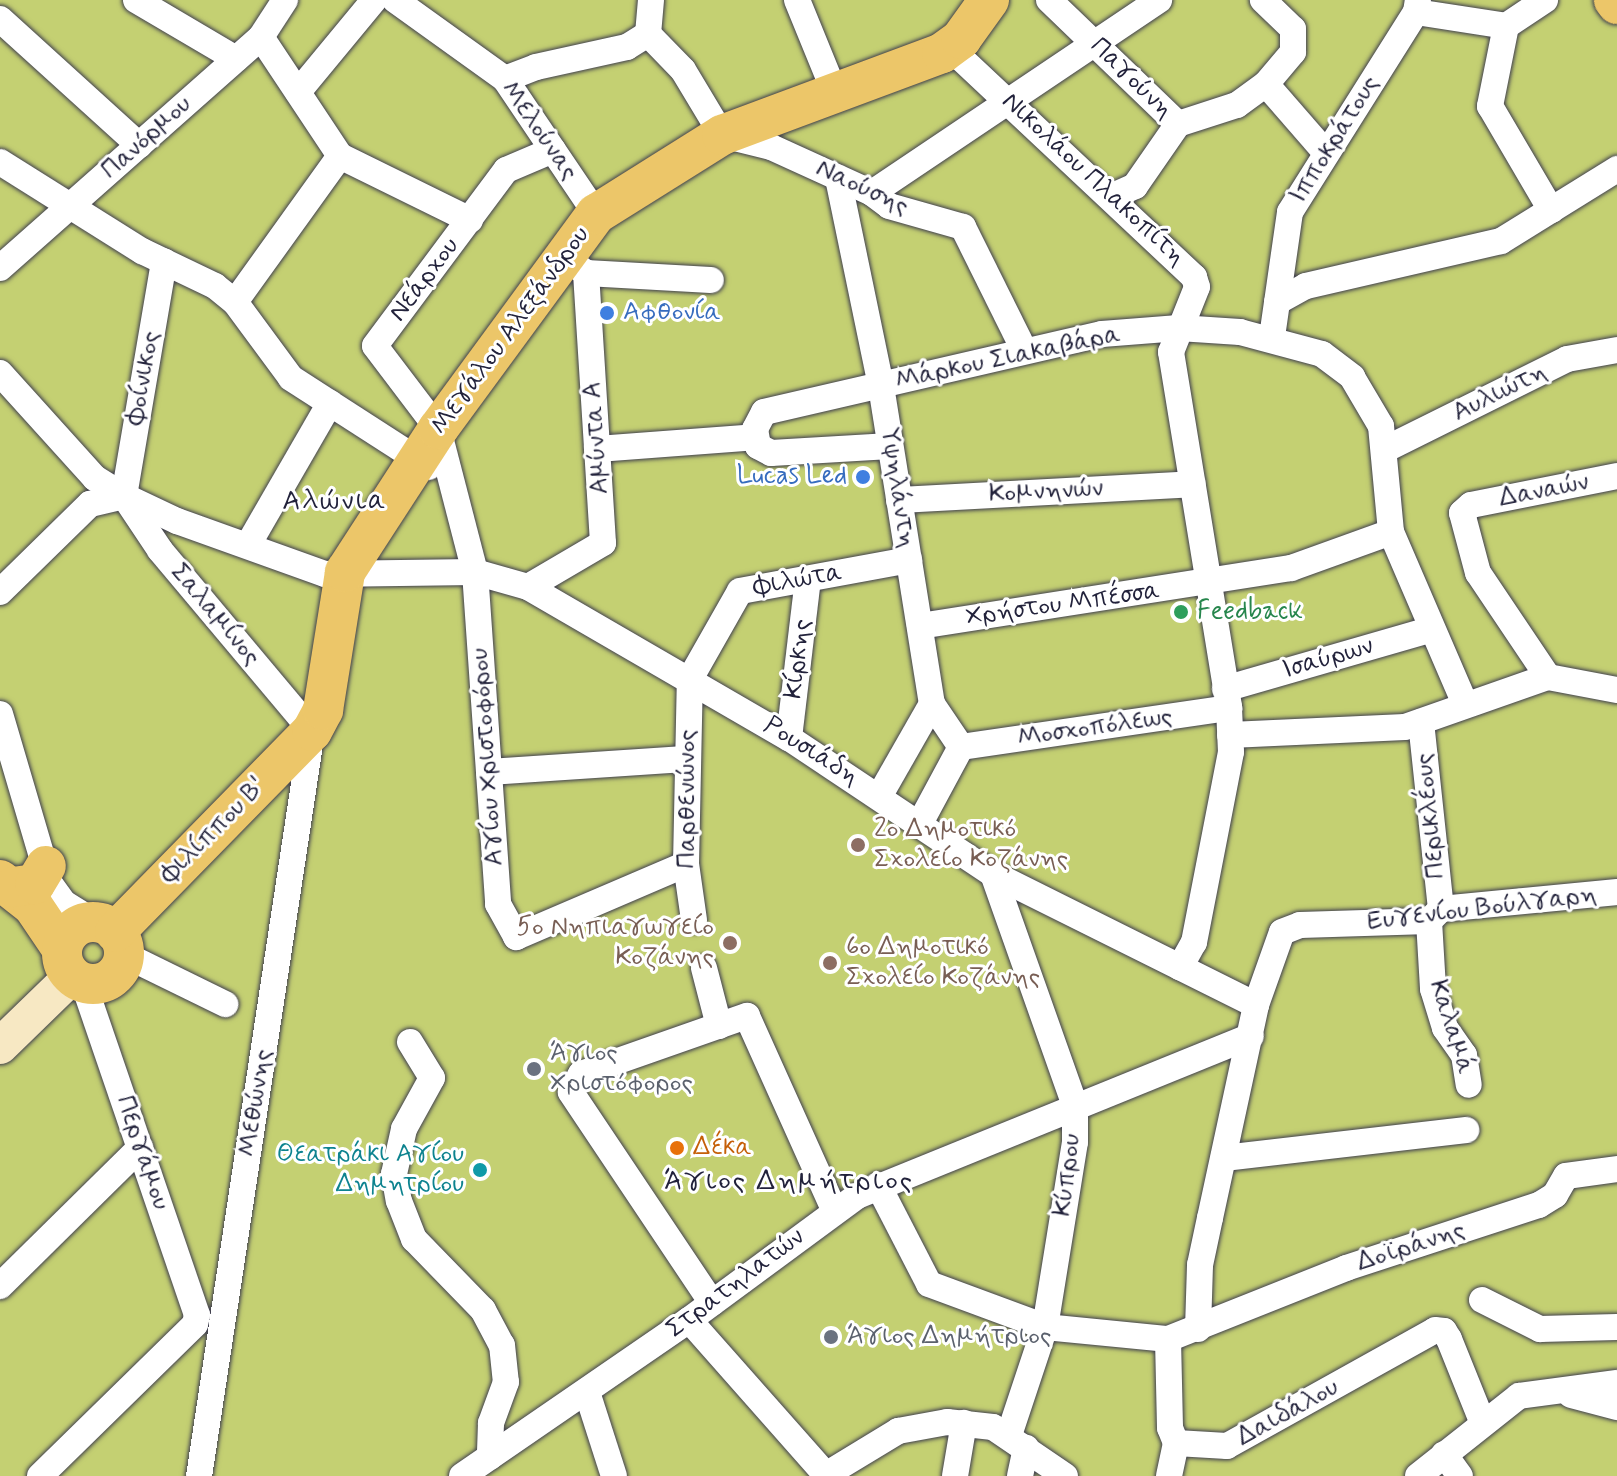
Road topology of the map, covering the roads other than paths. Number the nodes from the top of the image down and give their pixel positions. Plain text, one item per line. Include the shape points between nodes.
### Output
1 (136, 0) edge
2 (285, 0) edge
3 (374, 0) edge
4 (395, 0) edge
5 (651, 0) edge
6 (797, 0) edge
7 (989, 0) edge
8 (1049, 0) edge
9 (1159, 0) edge
10 (1263, 0) edge
11 (1545, 0) edge
12 (1417, 6) edge
13 (0, 19) edge
14 (1506, 26) junction
15 (648, 34) junction
16 (261, 37) junction
17 (1094, 44) junction
18 (950, 48) junction
19 (236, 59) junction
20 (505, 79) junction
21 (1266, 84) junction
22 (298, 92) junction
23 (835, 93) junction
24 (1009, 102) junction
25 (1178, 124) junction
26 (722, 135) junction
27 (139, 145) junction
28 (553, 150) junction
29 (1326, 153) junction
30 (340, 156) junction
31 (0, 162) edge
32 (1617, 169) edge
33 (838, 178) junction
34 (872, 193) junction
35 (1113, 196) junction
36 (72, 204) junction
37 (1551, 210) junction
38 (596, 214) junction
39 (470, 220) junction
40 (164, 261) junction
41 (576, 265) junction
42 (0, 268) edge
43 (711, 280) dead end
44 (235, 302) junction
45 (1277, 302) junction
46 (1179, 328) junction
47 (1272, 337) junction
48 (1024, 350) junction
49 (1617, 350) edge
50 (0, 373) edge
51 (881, 386) junction
52 (330, 403) junction
53 (755, 437) junction
54 (428, 444) junction
55 (890, 446) junction
56 (597, 449) junction
57 (1386, 449) junction
58 (1617, 476) edge
59 (95, 478) junction
60 (452, 482) junction
61 (1193, 484) junction
62 (124, 496) junction
63 (899, 500) junction
64 (90, 504) junction
65 (1391, 532) junction
66 (248, 545) junction
67 (909, 560) junction
68 (345, 572) junction
69 (475, 572) junction
70 (808, 579) junction
71 (1209, 583) junction
72 (528, 587) junction
73 (0, 592) edge
74 (920, 626) junction
75 (1430, 630) junction
76 (1548, 677) junction
77 (690, 679) junction
78 (1617, 690) edge
79 (1227, 699) junction
80 (932, 704) junction
81 (1465, 704) junction
82 (0, 714) edge
83 (1421, 722) junction
84 (312, 731) junction
85 (1230, 735) junction
86 (789, 738) junction
87 (961, 747) junction
88 (685, 759) junction
89 (489, 772) junction
90 (880, 795) junction
91 (920, 823) junction
92 (686, 864) junction
93 (46, 866) junction
94 (993, 874) junction
95 (6, 883) edge
96 (1617, 892) edge
97 (1435, 915) junction
98 (694, 920) dead end
99 (111, 936) junction
100 (1180, 967) junction
101 (704, 968) dead end
102 (72, 969) junction
103 (225, 1004) dead end
104 (1256, 1005) junction
105 (719, 1026) junction
106 (1251, 1036) junction
107 (410, 1042) dead end
108 (0, 1046) edge
109 (1469, 1085) dead end
110 (1075, 1106) junction
111 (1466, 1130) dead end
112 (140, 1148) junction
113 (1224, 1158) junction
114 (1617, 1169) edge
115 (878, 1185) junction
116 (834, 1210) junction
117 (0, 1286) edge
118 (1482, 1300) dead end
119 (712, 1303) junction
120 (689, 1320) junction
121 (1045, 1327) junction
122 (1617, 1327) edge
123 (1198, 1329) junction
124 (1168, 1339) junction
125 (1617, 1383) edge
126 (1544, 1390) junction
127 (587, 1392) junction
128 (1617, 1407) edge
129 (1482, 1421) junction
130 (964, 1423) junction
131 (1018, 1442) junction
132 (1176, 1443) junction
133 (1444, 1454) junction
134 (490, 1457) junction
135 (826, 1475) edge
136 (40, 1476) edge
137 (199, 1476) edge
138 (463, 1476) edge
139 (614, 1476) edge
140 (955, 1476) edge
141 (1020, 1476) edge
142 (1065, 1476) edge
143 (1169, 1476) edge
144 (1418, 1476) edge
145 (1460, 1476) edge

1 - 19 street
2 - 16 street, Πανόρμου
3 - 22 street
4 - 20 street, Μελούνας
5 - 15 street
6 - 23 street
7 - 18 main road, Μεγάλου Αλεξάνδρου
8 - 17 street, Παγούνη
9 - 17 street
10 - 21 street via 1284,17 1297,39 1293,52
11 - 14 street
12 - 14 street
12 - 29 street, Ιπποκράτους
13 - 27 street
14 - 37 street via 1490,106
15 - 20 street via 614,51
15 - 26 street via 683,70
16 - 19 street, Πανόρμου
16 - 22 street
17 - 24 street
17 - 25 street, Παγούνη
18 - 23 main road, Μεγάλου Αλεξάνδρου
18 - 24 street, Νικολάου Πλακοπίτη
19 - 27 street, Πανόρμου
20 - 28 street, Μελούνας
21 - 25 street via 1237,105
21 - 29 street
22 - 30 street
23 - 26 main road, Μεγάλου Αλεξάνδρου
24 - 34 street
24 - 35 street, Νικολάου Πλακοπίτη
25 - 35 street via 1135,186
26 - 33 street, Ναούσης via 771,147
26 - 38 main road, Μεγάλου Αλεξάνδρου
27 - 36 street, Πανόρμου
28 - 38 street, Μελούνας
28 - 39 street, Νεάρχου via 506,170
29 - 45 street, Ιπποκράτους via 1290,212
30 - 39 street
30 - 44 street
31 - 36 street
32 - 37 street
33 - 34 street, Ναούσης
33 - 51 street, Υψηλάντη
34 - 48 street, Ναούσης via 889,206 963,227
35 - 46 street, Νικολάου Πλακοπίτη via 1194,277 1197,287
36 - 40 street
36 - 42 street, Πανόρμου
37 - 45 street via 1501,241 1306,286
38 - 41 main road, Μεγάλου Αλεξάνδρου
39 - 54 street, Νεάρχου via 375,346
40 - 44 street
40 - 62 street, Φοίνικος
41 - 43 street
41 - 54 main road, Μεγάλου Αλεξάνδρου
41 - 56 street, Αμύντα A
44 - 52 street via 276,363
45 - 47 street, Ιπποκράτους
46 - 47 street, Μάρκου Σιακαβάρα
46 - 48 street, Μάρκου Σιακαβάρα via 1102,334
46 - 61 street via 1171,352
47 - 57 street, Μάρκου Σιακαβάρα via 1322,354 1352,377 1370,402
48 - 51 street, Μάρκου Σιακαβάρα
49 - 57 street, Αυλιώτη via 1567,359
50 - 59 street
51 - 53 street, Μάρκου Σιακαβάρα via 764,412
51 - 55 street, Υψηλάντη
52 - 54 street
52 - 66 street
53 - 55 street via 758,446 771,453
53 - 56 street
54 - 60 street, Αγίου Χριστοφόρου
54 - 60 street
54 - 68 main road, Μεγάλου Αλεξάνδρου
55 - 63 street, Υψηλάντη
56 - 72 street, Αμύντα A via 603,543
57 - 65 street, Μάρκου Σιακαβάρα
58 - 76 street, Δαναών via 1471,505 1462,513 1478,573
59 - 62 street
59 - 64 street
60 - 69 street, Αγίου Χριστοφόρου
61 - 63 street, Κομνηνών
61 - 71 street
62 - 64 street
62 - 66 street, Ρουσιάδη
62 - 84 street, Σαλαμίνος via 160,550
63 - 67 street, Υψηλάντη
64 - 73 street
65 - 71 street, Χρήστου Μπέσσα via 1291,568
65 - 75 street, Μάρκου Σιακαβάρα
66 - 68 street, Ρουσιάδη via 325,574
67 - 70 street, Φιλώτα
67 - 74 street, Υψηλάντη
68 - 69 street, Ρουσιάδη
68 - 84 main road, Μεγάλου Αλεξάνδρου via 323,710
69 - 72 street, Ρουσιάδη
69 - 89 street, Αγίου Χριστοφόρου
70 - 77 street, Φιλώτα via 740,591
70 - 86 street, Κίρκης
71 - 74 street, Χρήστου Μπέσσα
71 - 79 street
72 - 77 street, Ρουσιάδη
74 - 80 street, Υψηλάντη
75 - 79 street, Ισαύρων
75 - 81 street, Μάρκου Σιακαβάρα
76 - 78 street
76 - 81 street
77 - 86 street, Ρουσιάδη
77 - 88 street, Παρθενώνος
79 - 85 street
79 - 87 street, Μοσχοπόλεως
80 - 87 street, Υψηλάντη
80 - 90 street
81 - 83 street
82 - 93 street
83 - 85 street via 1383,731
83 - 97 street, Περικλέους
84 - 99 main road, Φιλίππου Β'
84 - 137 street, Μεθώνης
85 - 100 street via 1194,942
86 - 90 street, Ρουσιάδη
87 - 91 street
88 - 89 street
88 - 92 street, Παρθενώνος
89 - 92 street, Αγίου Χριστοφόρου via 498,904 516,937
90 - 91 street, Ρουσιάδη
91 - 94 street, Ρουσιάδη
92 - 98 street, Παρθενώνος
93 - 95 main road via 35,884
93 - 99 street via 55,893
94 - 100 street, Ρουσιάδη
94 - 110 street, Κύπρου
95 - 102 main road
96 - 97 street, Ευγενίου Βούλγαρη
97 - 104 street, Ευγενίου Βούλγαρη via 1300,925 1282,932
97 - 109 street, Καλαμά via 1433,989 1445,1028 1464,1055
99 - 102 main road via 77,927
99 - 102 main road via 119,969 107,980
99 - 103 street
100 - 104 street, Ρουσιάδη
101 - 105 street
102 - 108 main road
102 - 112 street, Περγάμου
104 - 106 street
105 - 116 street via 747,1016
105 - 119 street via 581,1074 571,1092
106 - 110 street, Στρατηλατών
106 - 113 street
107 - 134 street via 432,1078 404,1129 394,1174 399,1201 414,1239 483,1310 502,1345 506,1382 491,1423
110 - 115 street, Στρατηλατών
110 - 121 street, Κύπρου via 1075,1142
111 - 113 street
112 - 117 street
112 - 136 street, Περγάμου via 197,1315 195,1324
113 - 123 street via 1200,1265
114 - 123 street, Δοϊράνης via 1566,1176 1555,1195 1539,1205 1346,1268
115 - 116 street, Στρατηλατών
115 - 121 street via 929,1284
116 - 119 street, Στρατηλατών
118 - 122 street via 1540,1329
119 - 120 street, Στρατηλατών
120 - 127 street, Στρατηλατών
120 - 135 street
121 - 124 street
121 - 131 street, Κύπρου
123 - 124 street, Δοϊράνης
124 - 132 street via 1170,1428
125 - 126 street
126 - 128 street
126 - 129 street via 1519,1396
127 - 134 street, Στρατηλατών
127 - 139 street
129 - 132 street, Δαιδάλου via 1444,1331 1409,1344 1227,1446
129 - 133 street
130 - 131 street
130 - 135 street via 898,1431
130 - 140 street
131 - 141 street, Κύπρου
131 - 142 street
132 - 143 street
133 - 144 street
133 - 145 street
134 - 138 street, Στρατηλατών

